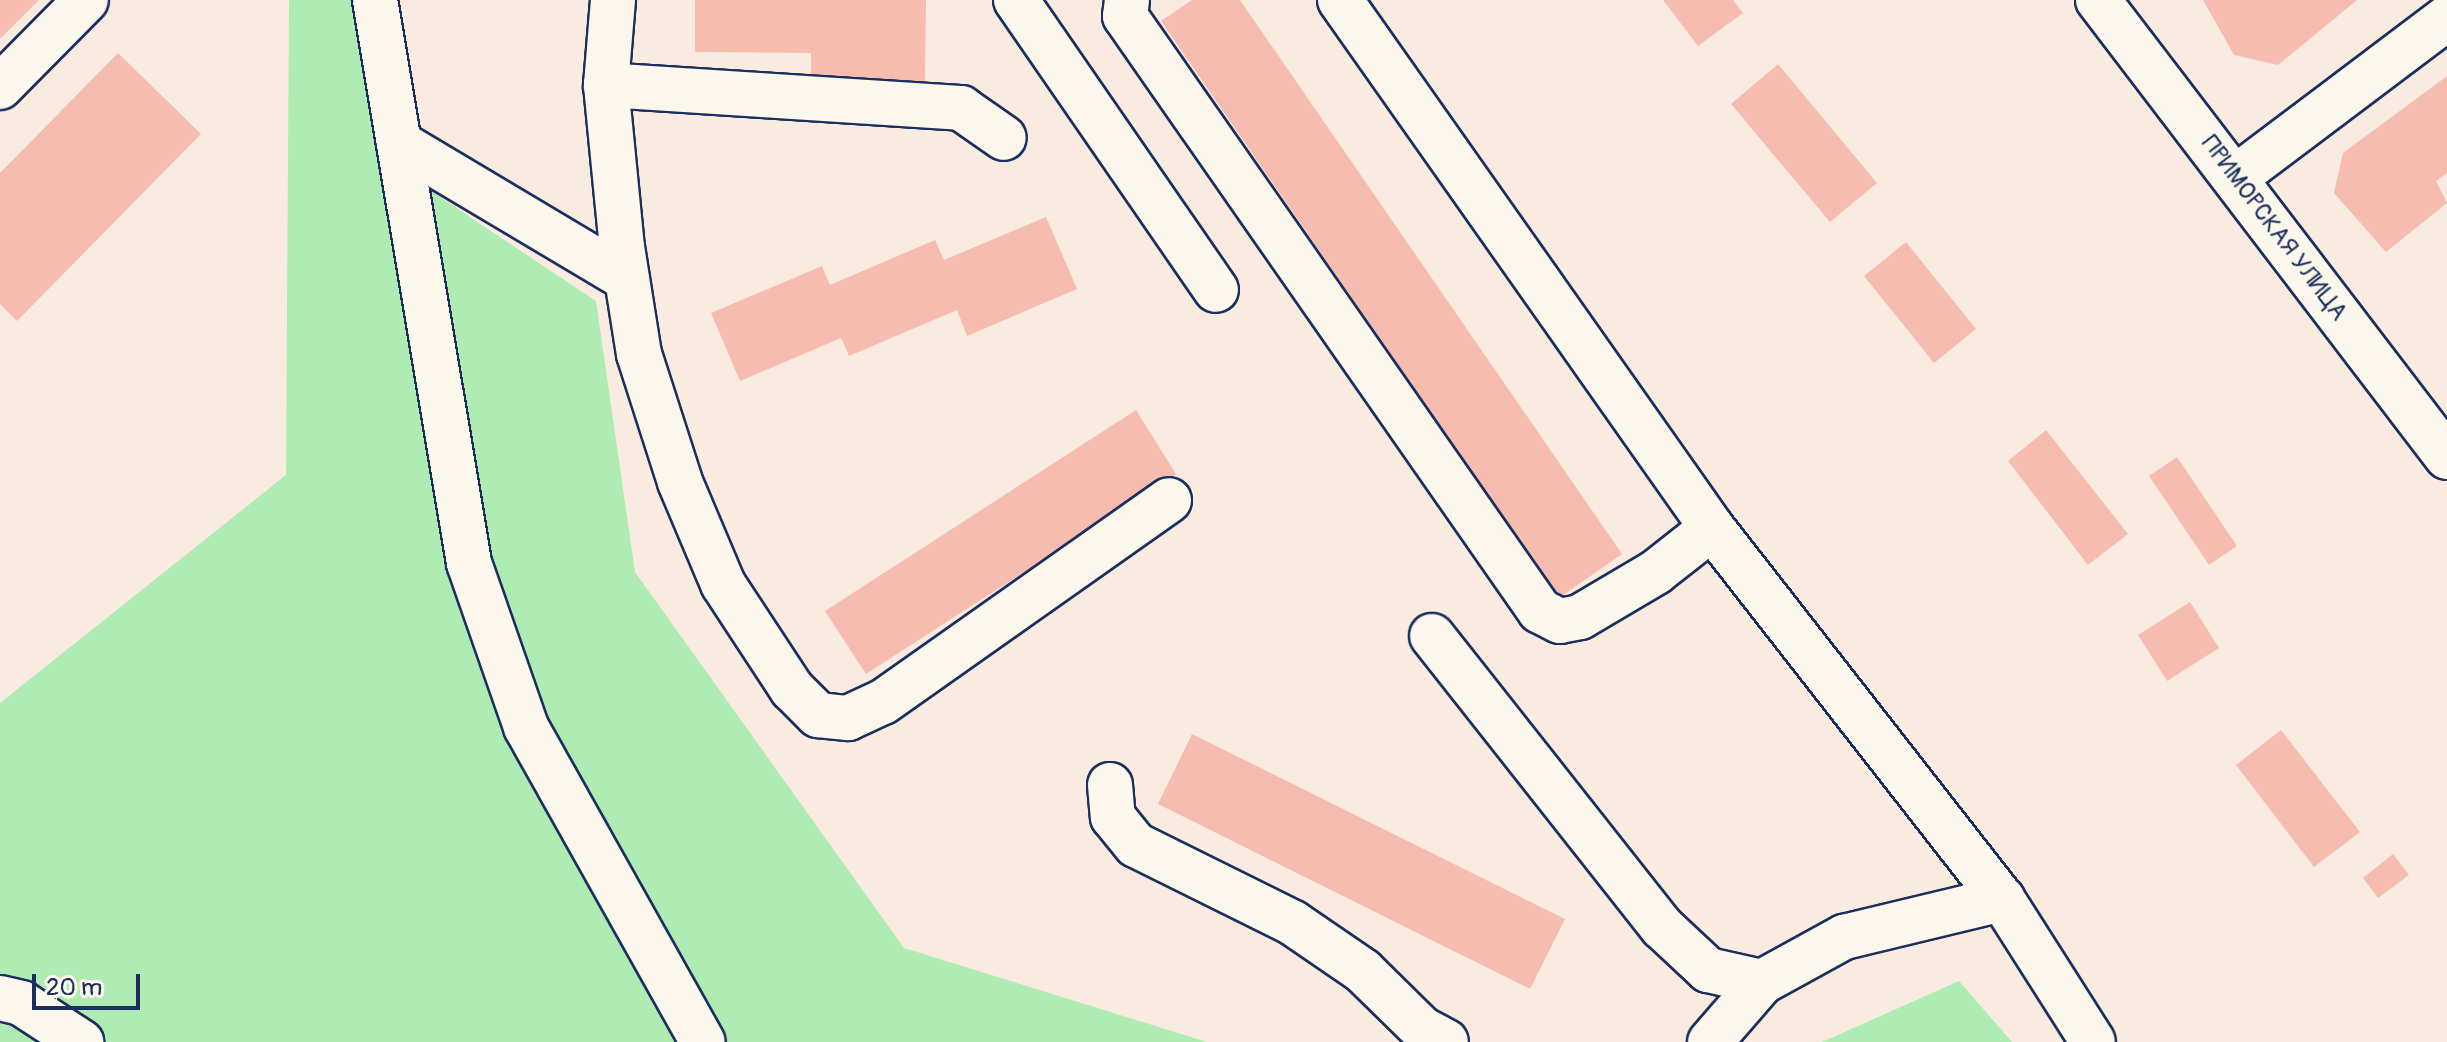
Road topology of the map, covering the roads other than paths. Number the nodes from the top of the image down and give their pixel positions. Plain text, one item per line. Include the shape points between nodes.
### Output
1 (86, 0) edge
2 (375, 0) edge
3 (613, 0) edge
4 (1016, 0) edge
5 (1127, 0) edge
6 (1340, 0) edge
7 (2098, 0) edge
8 (2447, 18) edge
9 (606, 85) junction
10 (0, 87) edge
11 (1004, 138) dead end
12 (399, 143) junction
13 (2236, 177) junction
14 (627, 279) junction
15 (1216, 290) dead end
16 (2447, 457) edge
17 (1169, 500) dead end
18 (1712, 528) junction
19 (1432, 636) dead end
20 (1110, 785) dead end
21 (2002, 899) junction
22 (1762, 982) junction
23 (0, 998) edge
24 (81, 1042) edge
25 (703, 1042) edge
26 (1446, 1042) edge
27 (1710, 1042) edge
28 (2093, 1042) edge

1 - 10 main road
2 - 12 main road
3 - 9 main road
4 - 15 main road
5 - 18 main road via 1125,16 1540,611 1560,621 1580,617 1656,572
6 - 18 main road
7 - 13 main road, ПРИМОРСКАЯ УЛИЦА
8 - 13 main road
9 - 11 main road via 961,108
9 - 14 main road
12 - 14 main road
12 - 25 main road via 469,563 526,727
13 - 16 main road, ПРИМОРСКАЯ УЛИЦА
14 - 17 main road via 648,384 680,482 723,584 792,689 818,715 848,718 883,702
18 - 21 main road
19 - 22 main road via 1692,958 1729,977
20 - 26 main road via 1113,817 1136,845 1293,923 1363,971 1422,1029
21 - 22 main road via 1844,937
21 - 28 main road
22 - 27 main road
23 - 24 main road via 21,1003

